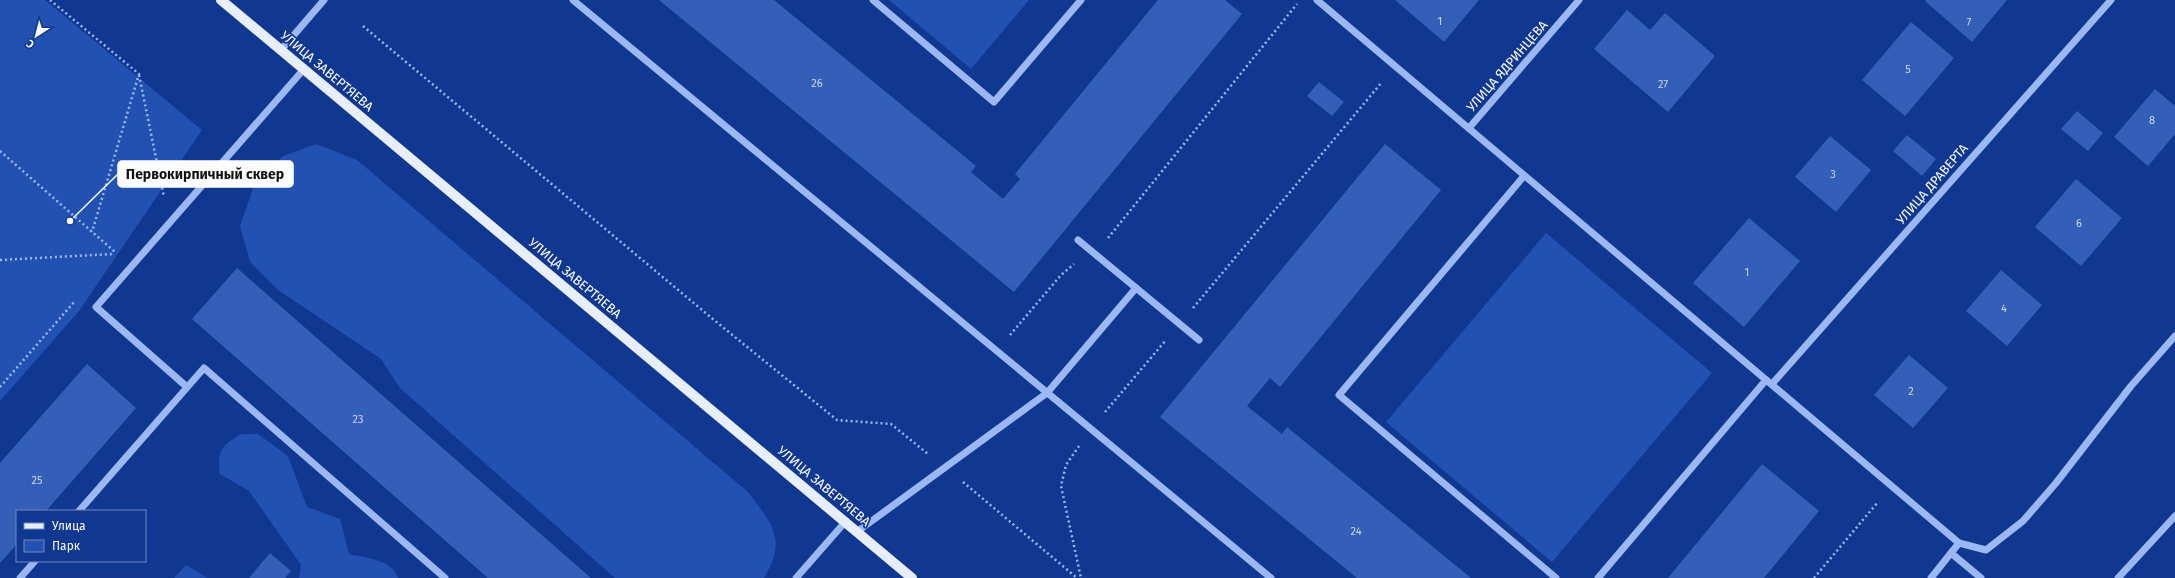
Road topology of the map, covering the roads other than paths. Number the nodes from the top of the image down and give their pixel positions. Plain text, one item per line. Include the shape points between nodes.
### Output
1 (221, 0) edge
2 (324, 0) edge
3 (573, 0) edge
4 (874, 0) edge
5 (1081, 0) edge
6 (1317, 0) edge
7 (1579, 0) edge
8 (2111, 0) edge
9 (281, 50) junction
10 (304, 69) junction
11 (1468, 128) junction
12 (1524, 176) junction
13 (1078, 240) dead end
14 (1136, 288) junction
15 (2175, 336) edge
16 (1199, 340) dead end
17 (1769, 382) junction
18 (187, 387) junction
19 (1047, 393) junction
20 (80, 510) edge
21 (2175, 516) edge
22 (846, 521) junction
23 (858, 531) junction
24 (1959, 543) junction
25 (1951, 553) junction
26 (34, 562) edge
27 (20, 578) edge
28 (445, 578) edge
29 (796, 578) edge
30 (912, 578) edge
31 (1271, 578) edge
32 (1556, 578) edge
33 (1598, 578) edge
34 (1931, 578) edge
35 (1981, 578) edge
36 (2118, 578) edge

1 - 9 main road, УЛИЦА ЗАВЕРТЯЕВА
2 - 9 street
3 - 19 street
4 - 5 street via 994,102
6 - 11 street
7 - 11 street, УЛИЦА ЯДРИНЦЕВА
8 - 17 street, УЛИЦА ДРАВЕРТА
9 - 10 main road, УЛИЦА ЗАВЕРТЯЕВА
10 - 18 street via 96,307
10 - 22 main road, УЛИЦА ЗАВЕРТЯЕВА
11 - 12 street
12 - 17 street
12 - 32 street via 1339,395
13 - 14 street
14 - 16 street
14 - 19 street
15 - 24 street via 2131,386 2056,483 2023,521 1986,550
17 - 24 street
17 - 33 street, УЛИЦА ДРАВЕРТА
18 - 20 street
18 - 28 street via 204,368
19 - 23 street
19 - 31 street
21 - 36 street
22 - 23 main road, УЛИЦА ЗАВЕРТЯЕВА
22 - 29 street
23 - 30 main road, УЛИЦА ЗАВЕРТЯЕВА
24 - 25 street
25 - 34 street
25 - 35 street
26 - 27 street

